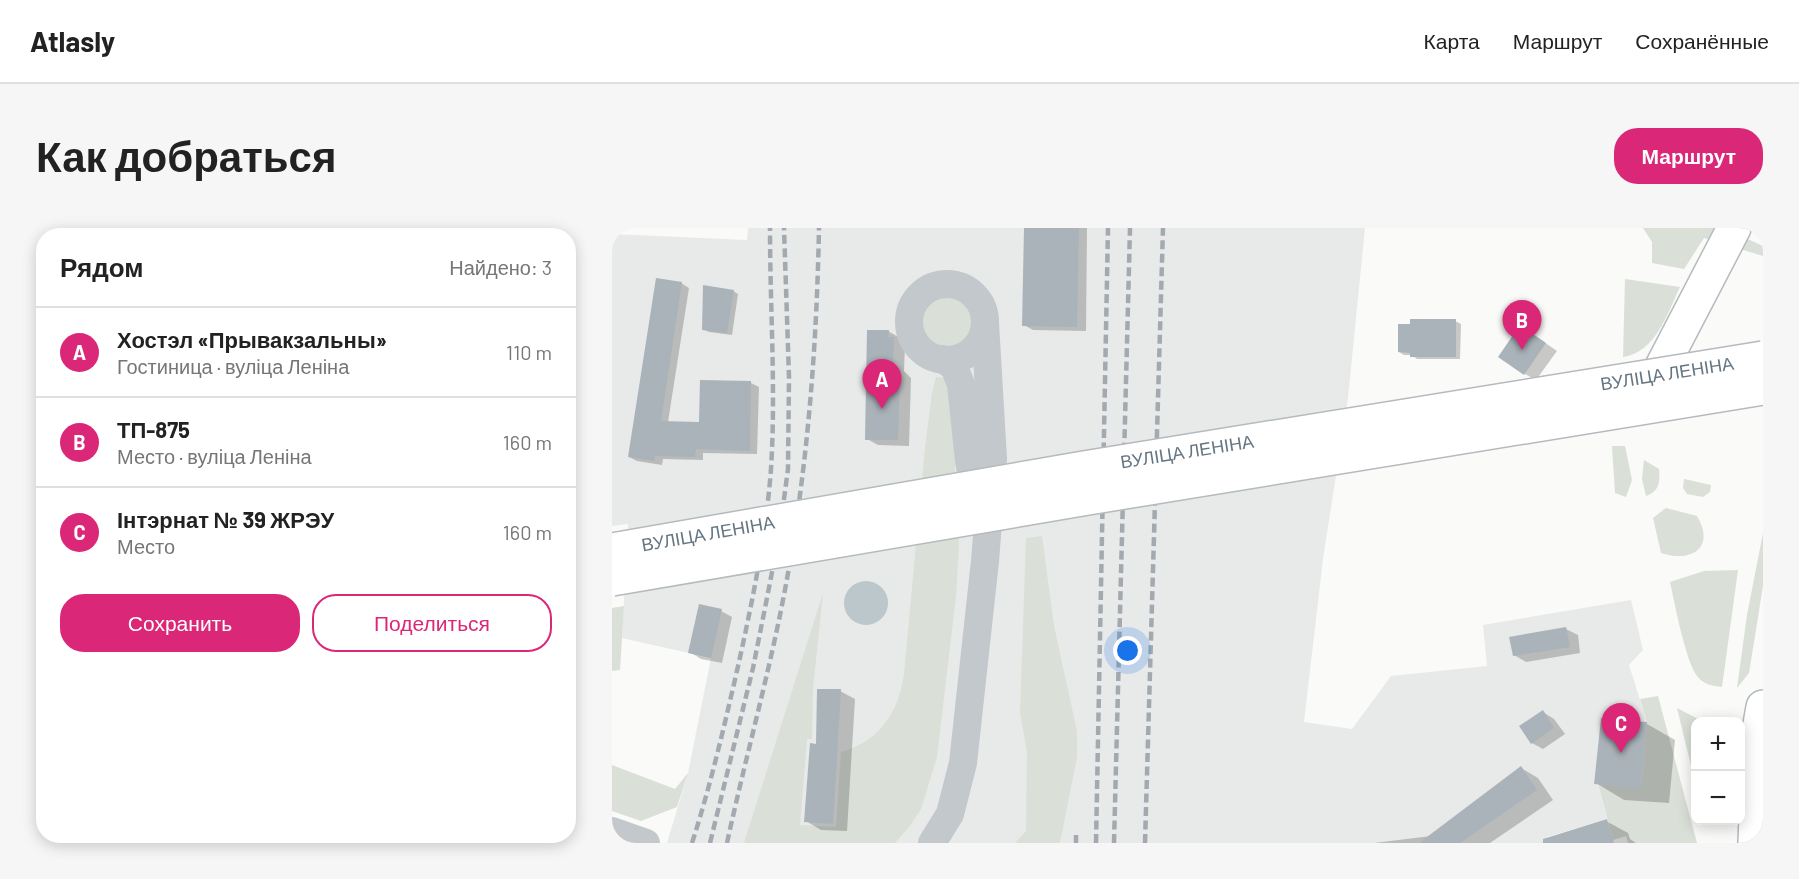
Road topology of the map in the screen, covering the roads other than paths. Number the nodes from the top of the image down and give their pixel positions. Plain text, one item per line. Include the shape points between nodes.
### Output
1 (1734, 228) edge
2 (985, 323) junction
3 (1763, 358) edge
4 (943, 359) junction
5 (1658, 374) junction
6 (1763, 388) edge
7 (612, 550) edge
8 (986, 561) junction
9 (612, 579) edge
10 (1762, 725) edge
11 (932, 843) edge
12 (1755, 843) edge

1 - 5 main road
2 - 4 street via 982,336 971,350 956,359
2 - 4 street via 979,300 959,285 934,286 923,292 915,301 909,325 920,348
2 - 8 street via 993,459
3 - 5 main road, ВУЛІЦА ЛЕНІНА, bridge
4 - 8 street via 954,367 961,384
5 - 7 main road, ВУЛІЦА ЛЕНІНА, bridge
6 - 9 main road, ВУЛІЦА ЛЕНІНА, bridge
8 - 11 street via 963,763 950,814
10 - 12 main road

